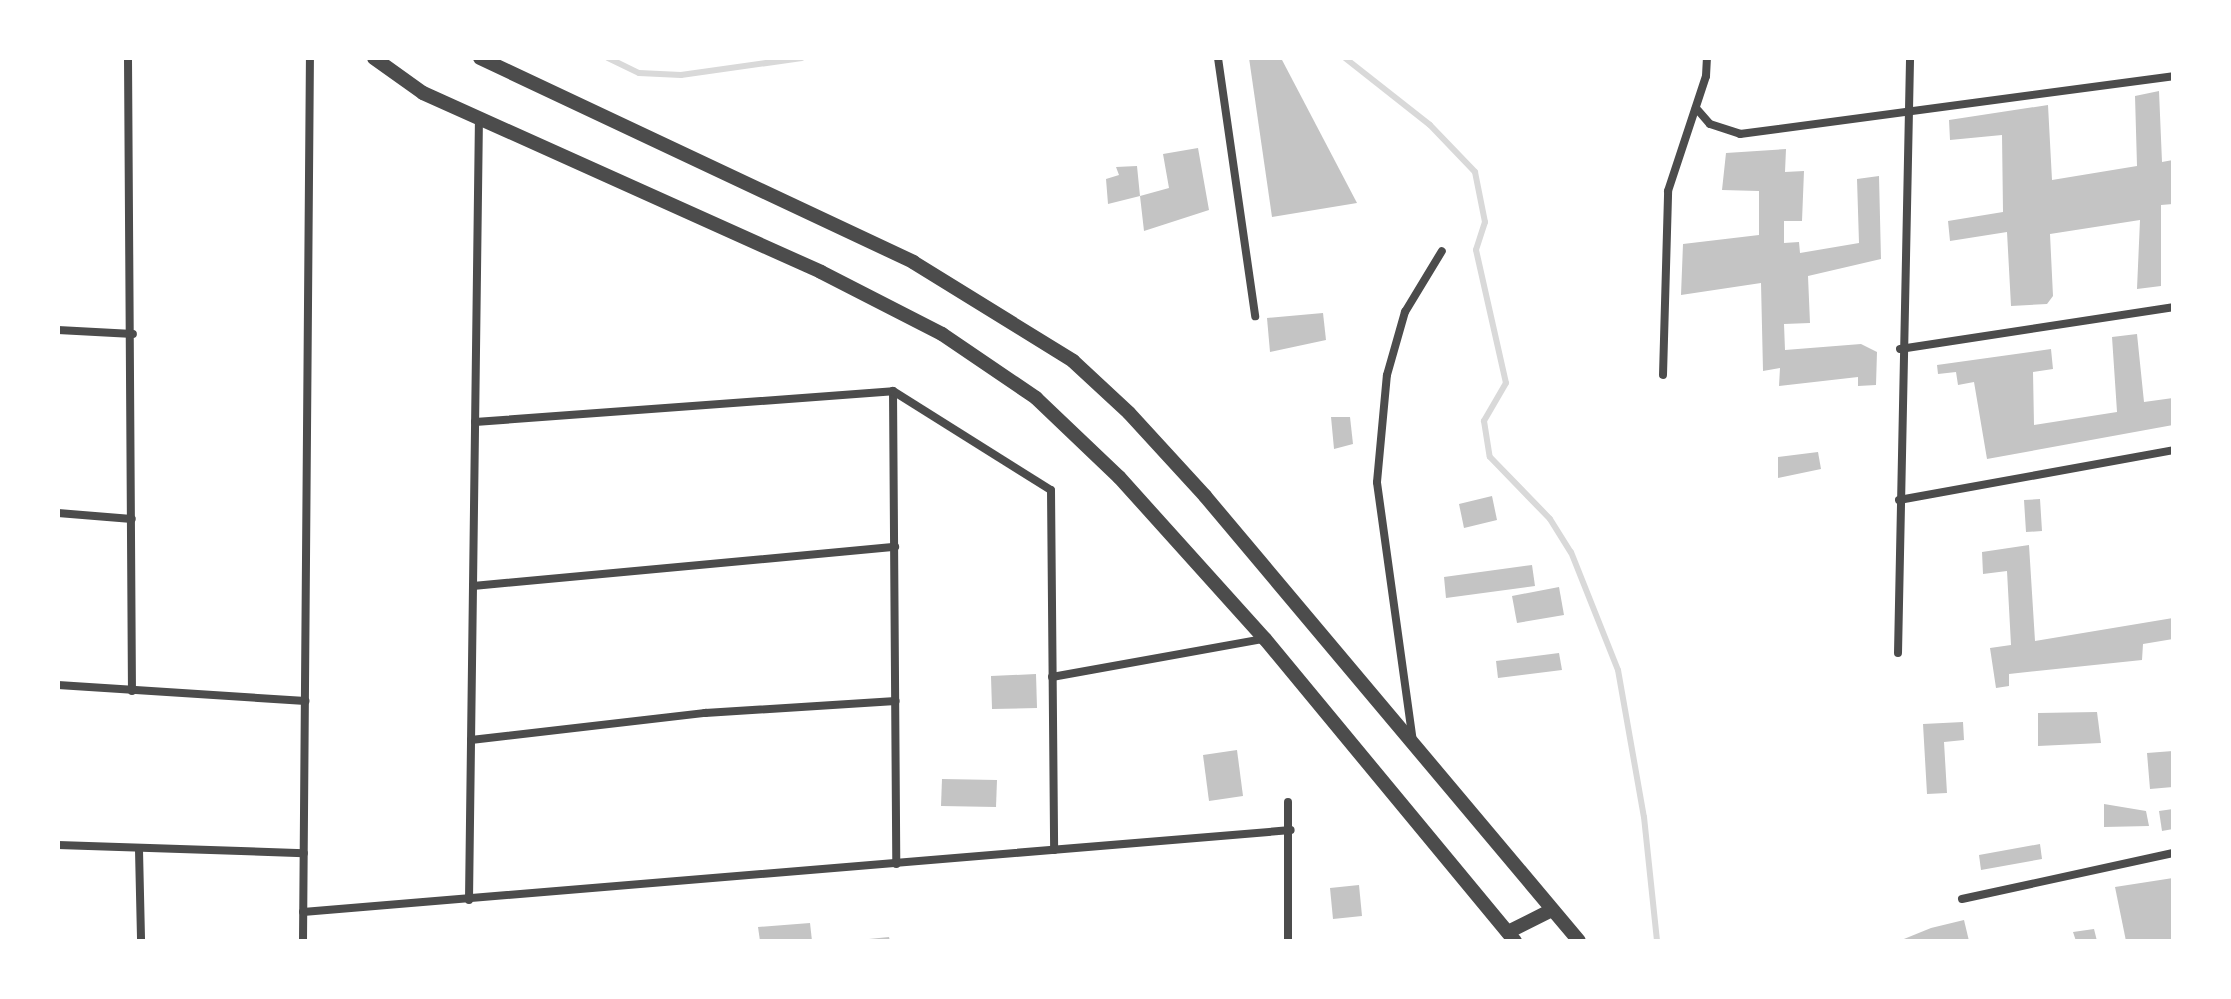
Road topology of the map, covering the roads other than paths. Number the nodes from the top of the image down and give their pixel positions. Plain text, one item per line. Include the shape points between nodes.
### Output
1 (128, 58) edge
2 (310, 58) edge
3 (374, 58) edge
4 (480, 58) edge
5 (1218, 58) edge
6 (1707, 58) edge
7 (1910, 58) edge
8 (2173, 76) edge
9 (1910, 107) junction
10 (1696, 108) junction
11 (479, 119) junction
12 (1442, 251) dead end
13 (2173, 307) edge
14 (1255, 316) dead end
15 (58, 330) edge
16 (133, 334) junction
17 (1900, 349) junction
18 (1663, 375) dead end
19 (893, 391) junction
20 (475, 422) junction
21 (2173, 450) edge
22 (1899, 500) junction
23 (58, 513) edge
24 (132, 519) junction
25 (895, 547) junction
26 (473, 586) junction
27 (1265, 639) junction
28 (1898, 653) dead end
29 (1052, 677) junction
30 (58, 685) edge
31 (132, 691) junction
32 (305, 701) junction
33 (896, 701) junction
34 (471, 740) junction
35 (1413, 742) junction
36 (1288, 802) dead end
37 (1291, 830) junction
38 (58, 845) edge
39 (139, 850) junction
40 (1054, 850) junction
41 (304, 853) junction
42 (2173, 853) edge
43 (896, 864) junction
44 (1962, 899) dead end
45 (469, 900) junction
46 (1552, 910) junction
47 (303, 912) junction
48 (1512, 936) edge
49 (141, 941) edge
50 (303, 941) edge
51 (1288, 941) edge
52 (1579, 941) edge

1 - 16 street
2 - 32 street
3 - 11 street via 406,84
4 - 35 street via 913,262 1073,361 1205,496
5 - 14 street
6 - 10 street
7 - 9 street
8 - 9 street
9 - 10 street via 1740,134 1710,124
9 - 17 street
10 - 18 street via 1668,191
11 - 20 street
11 - 27 street via 821,272 977,356 1069,427
12 - 35 street via 1405,312 1387,375 1377,482
13 - 17 street
15 - 16 street
16 - 24 street
17 - 22 street
19 - 20 street
19 - 25 street
19 - 29 street via 1051,490
20 - 26 street
21 - 22 street
22 - 28 street
23 - 24 street
24 - 31 street
25 - 26 street
25 - 33 street
26 - 34 street
27 - 29 street
27 - 48 street
29 - 40 street
30 - 31 street
31 - 32 street
32 - 41 street
33 - 34 street via 705,713
33 - 43 street
34 - 45 street
35 - 46 street
36 - 37 street
37 - 40 street
37 - 51 street
38 - 39 street
39 - 41 street
39 - 49 street
40 - 43 street
41 - 47 street
42 - 44 street
43 - 45 street
45 - 47 street
46 - 48 street
46 - 52 street
47 - 50 street

